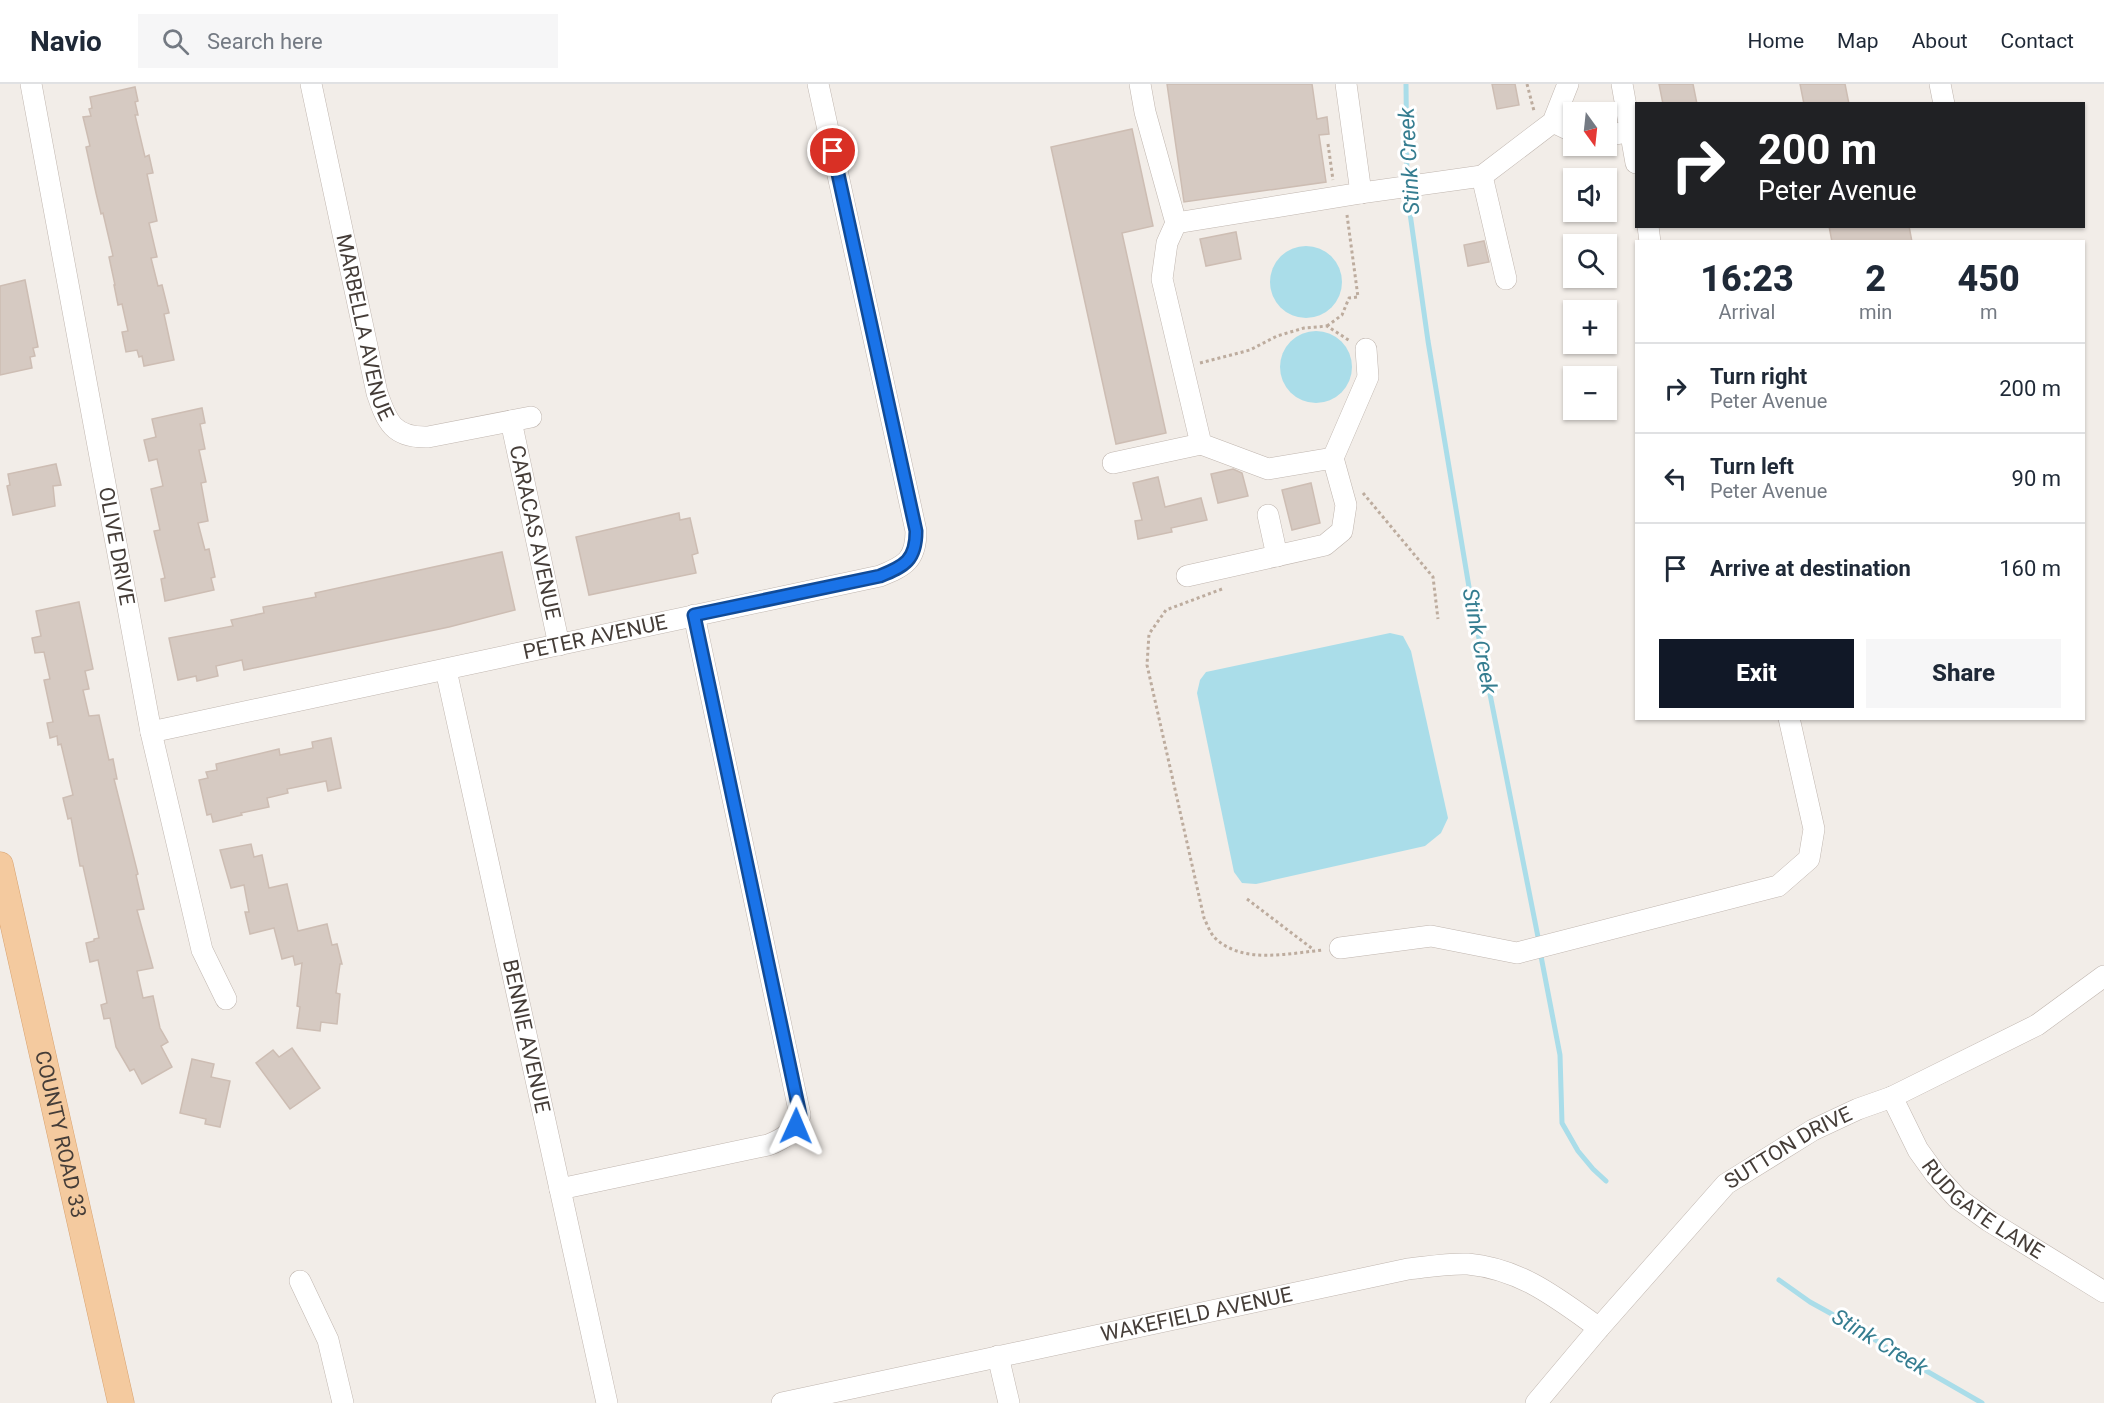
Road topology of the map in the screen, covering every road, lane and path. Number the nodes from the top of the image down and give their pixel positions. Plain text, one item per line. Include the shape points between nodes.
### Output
1 (31, 84) edge
2 (311, 84) edge
3 (818, 84) edge
4 (1140, 84) edge
5 (1346, 84) edge
6 (1527, 84) edge
7 (1568, 84) edge
8 (1622, 84) edge
9 (1940, 84) edge
10 (1944, 102) edge
11 (1546, 127) junction
12 (1563, 130) edge
13 (1631, 131) junction
14 (1617, 134) edge
15 (1328, 144) dead end
16 (1635, 157) edge
17 (1482, 176) junction
18 (1347, 195) junction
19 (1176, 223) junction
20 (1506, 279) dead end
21 (1327, 326) junction
22 (1366, 353) joint
23 (1183, 368) junction
24 (521, 419) joint
25 (1201, 444) junction
26 (1333, 458) junction
27 (1113, 463) dead end
28 (1341, 487) junction
29 (1268, 515) dead end
30 (1276, 556) junction
31 (1235, 566) junction
32 (1187, 576) dead end
33 (694, 615) junction
34 (1438, 619) dead end
35 (559, 645) junction
36 (446, 670) junction
37 (1789, 720) edge
38 (151, 732) junction
39 (0, 865) edge
40 (1247, 899) dead end
41 (1340, 948) joint
42 (1315, 951) junction
43 (2104, 976) edge
44 (226, 999) dead end
45 (1892, 1097) junction
46 (560, 1189) junction
47 (300, 1281) dead end
48 (2104, 1292) edge
49 (1599, 1328) junction
50 (998, 1356) junction
51 (121, 1403) edge
52 (344, 1403) edge
53 (607, 1403) edge
54 (782, 1403) edge
55 (1009, 1403) edge
56 (1536, 1403) edge

1 - 38 street, OLIVE DRIVE
2 - 24 street, MARBELLA AVENUE via 377,393 386,417 397,431 412,438
3 - 33 street, PETER AVENUE via 916,545 904,564 880,576
4 - 19 street
5 - 18 street
6 - 11 path
7 - 11 street
8 - 13 street
9 - 10 street
11 - 12 street
11 - 17 street
13 - 14 street
13 - 16 street
15 - 18 path
17 - 18 street
17 - 20 street
18 - 19 street
18 - 21 path via 1358,297 1349,298 1342,315
19 - 23 street via 1167,243 1162,279
21 - 22 path
21 - 23 path via 1304,328 1250,350
22 - 26 street via 1368,377
23 - 25 street
24 - 35 street, CARACAS AVENUE
25 - 26 street via 1268,469
25 - 27 street
26 - 28 street
28 - 30 street via 1346,506 1342,531 1325,545
28 - 34 path via 1353,485 1368,497 1433,578
29 - 30 street
30 - 31 street
31 - 32 street
31 - 42 path via 1237,578 1219,591 1166,609 1149,634 1147,665 1204,918 1215,938 1240,954
33 - 35 street, PETER AVENUE
33 - 46 street via 800,1115 791,1133 768,1145
35 - 36 street, PETER AVENUE
36 - 38 street, PETER AVENUE
36 - 46 street, BENNIE AVENUE
37 - 41 street via 1814,829 1809,859 1778,886 1517,953 1431,936
38 - 44 street, OLIVE DRIVE via 202,950
39 - 51 main road, COUNTY ROAD 33
40 - 42 path
41 - 42 path
43 - 45 street, SUTTON DRIVE via 2037,1025
45 - 48 street, RUDGATE LANE via 1918,1150 1957,1198
45 - 49 street, SUTTON DRIVE via 1813,1130 1726,1184
46 - 53 street, BENNIE AVENUE
47 - 52 street via 328,1340
49 - 50 street, WAKEFIELD AVENUE via 1523,1278 1466,1264 1408,1269
49 - 56 street, SUTTON DRIVE
50 - 54 street, WAKEFIELD AVENUE
50 - 55 street

